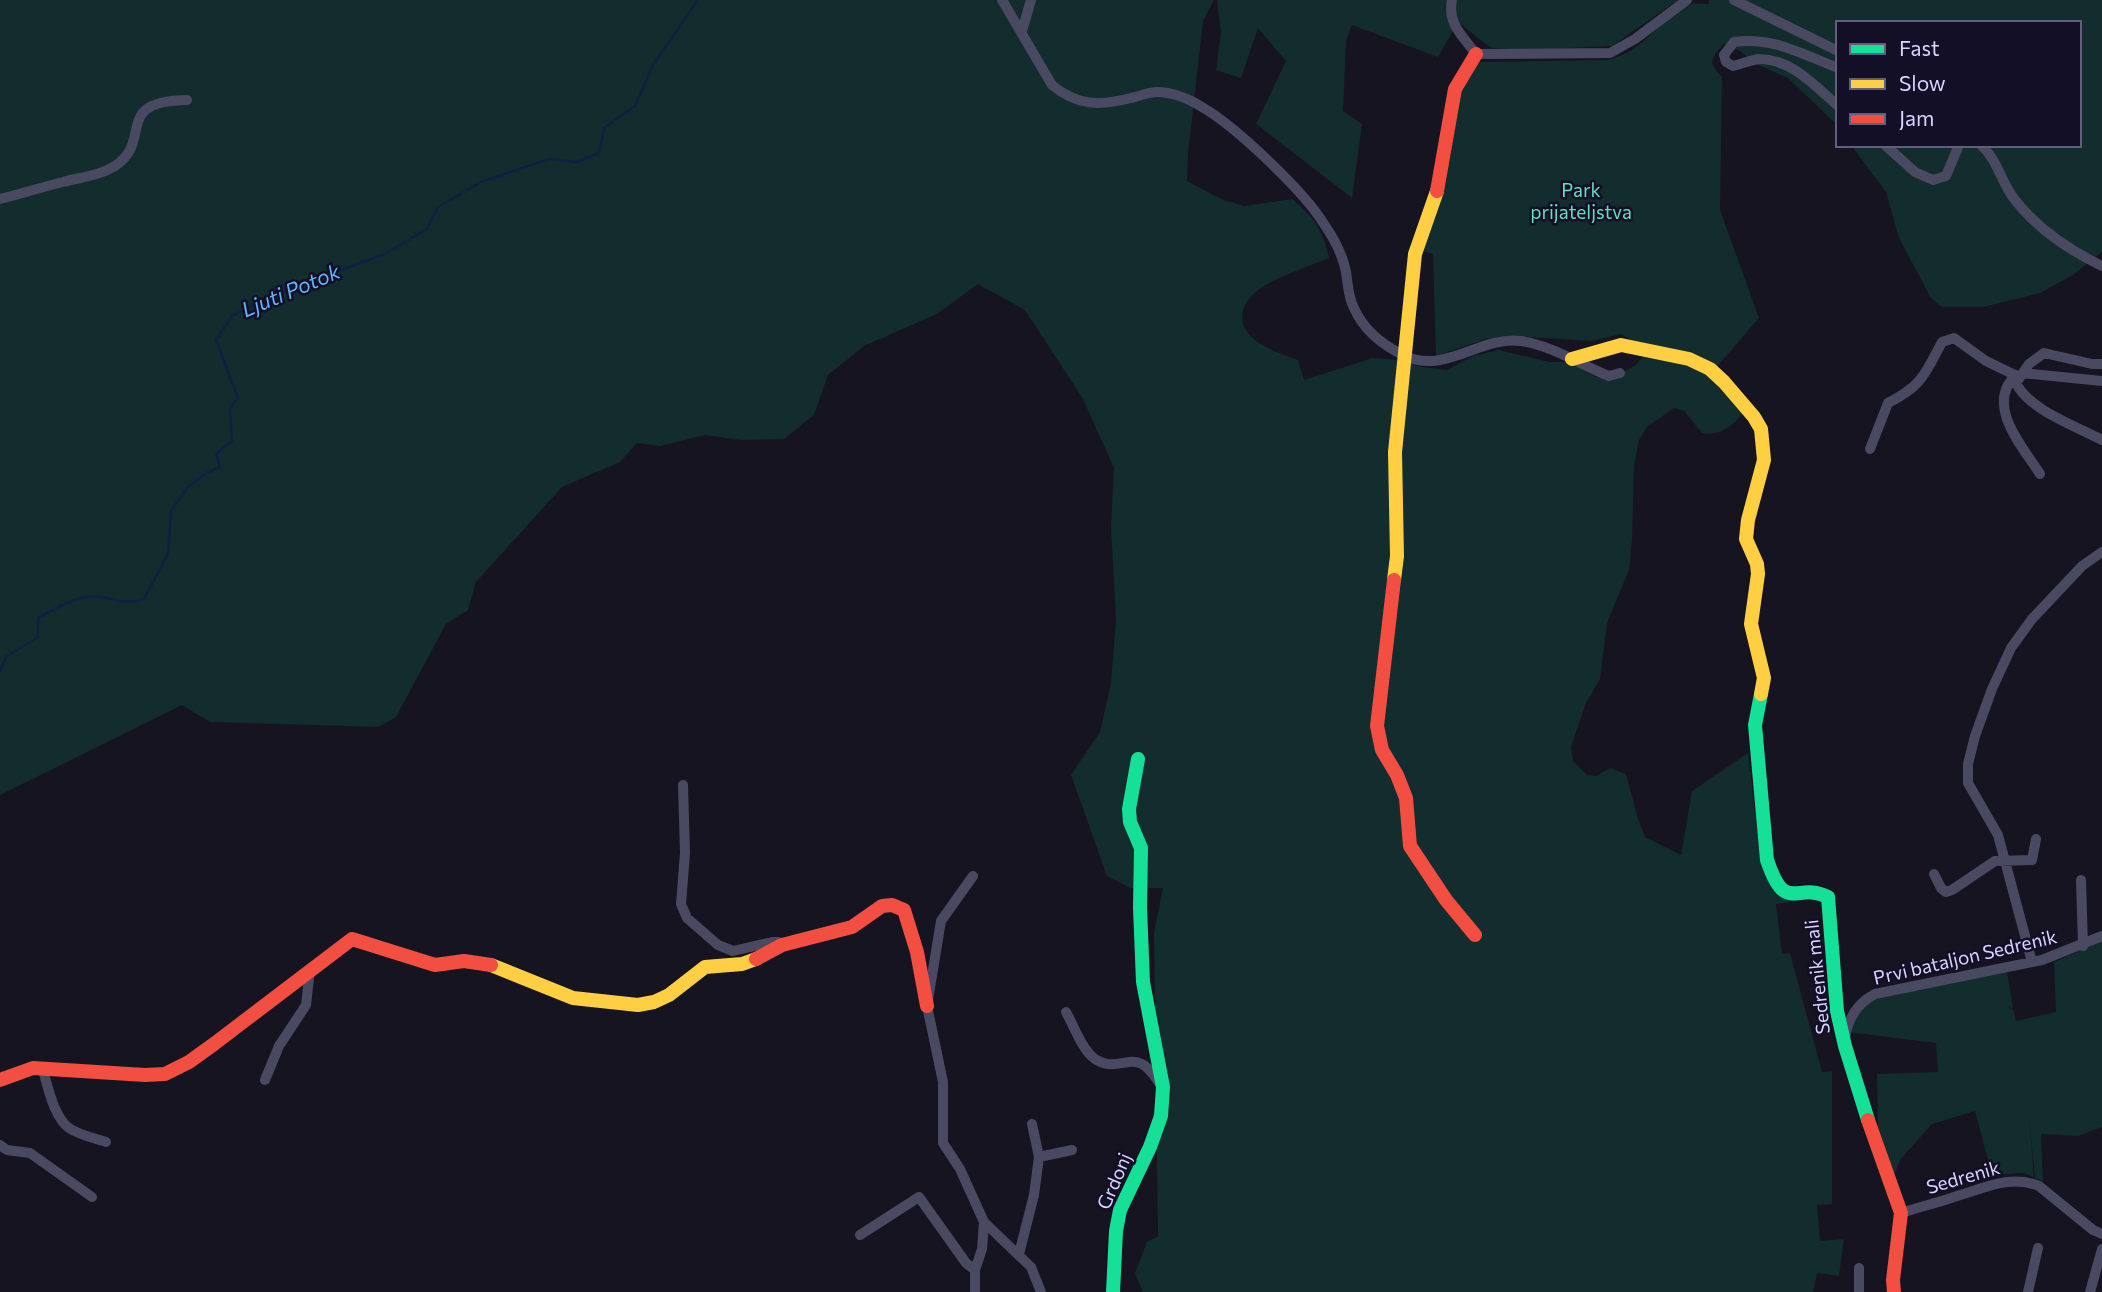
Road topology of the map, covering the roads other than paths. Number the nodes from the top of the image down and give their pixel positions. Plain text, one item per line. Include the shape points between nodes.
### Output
1 (1002, 0) edge
2 (1031, 0) edge
3 (1452, 0) edge
4 (1687, 0) edge
5 (1734, 0) edge
6 (1022, 31) junction
7 (1836, 50) edge
8 (1476, 54) junction
9 (1836, 67) edge
10 (187, 100) dead end
11 (1836, 104) edge
12 (1887, 147) edge
13 (1958, 147) edge
14 (1983, 147) edge
15 (0, 199) edge
16 (2102, 266) edge
17 (1405, 356) junction
18 (1572, 359) junction
19 (2102, 364) edge
20 (1620, 373) dead end
21 (2019, 375) junction
22 (2102, 381) edge
23 (2102, 440) edge
24 (1870, 449) dead end
25 (2040, 474) dead end
26 (2102, 552) edge
27 (1138, 759) dead end
28 (683, 785) dead end
29 (2036, 839) dead end
30 (2004, 860) junction
31 (1934, 874) dead end
32 (973, 876) dead end
33 (2081, 880) dead end
34 (1475, 935) dead end
35 (2102, 936) edge
36 (782, 945) junction
37 (2083, 946) junction
38 (2032, 962) junction
39 (310, 969) junction
40 (927, 1006) junction
41 (1066, 1012) dead end
42 (1844, 1046) junction
43 (42, 1068) junction
44 (0, 1080) edge
45 (265, 1080) dead end
46 (1163, 1087) junction
47 (1032, 1124) dead end
48 (106, 1142) dead end
49 (0, 1145) edge
50 (1072, 1150) dead end
51 (1039, 1157) junction
52 (92, 1197) dead end
53 (1901, 1213) junction
54 (984, 1222) junction
55 (2102, 1234) edge
56 (860, 1235) dead end
57 (2038, 1248) dead end
58 (2102, 1249) edge
59 (1019, 1254) junction
60 (1859, 1268) dead end
61 (975, 1270) junction
62 (975, 1292) edge
63 (1041, 1292) edge
64 (1113, 1292) edge
65 (1859, 1292) edge
66 (1894, 1292) edge
67 (2028, 1292) edge
68 (2090, 1292) edge

1 - 6 street
2 - 6 street
3 - 8 street via 1452,21
4 - 8 street via 1610,53
5 - 7 street
6 - 17 street via 1052,85 1080,102 1124,100 1157,92 1183,96 1214,114 1272,165 1323,222 1346,270 1353,308 1367,329
8 - 17 street via 1455,89 1437,190 1415,254
9 - 11 street via 1763,41 1734,42 1724,55 1733,66 1757,59 1794,69
10 - 15 street via 149,106 140,116 129,151 100,174
12 - 13 street via 1914,172 1933,180 1946,176
14 - 16 street via 2032,218
17 - 18 street via 1439,362 1502,341 1520,341
17 - 34 street via 1395,452 1397,556 1378,738 1406,798 1410,846
18 - 20 street via 1609,376
18 - 42 street, Sedrenik mali via 1621,345 1689,359 1710,369 1761,429 1764,460 1746,539 1757,564 1751,624 1764,678 1755,725 1767,860 1774,881 1783,890 1828,897
19 - 21 street via 2044,353
21 - 22 street
21 - 23 street via 2016,383 2026,397
21 - 24 street via 1986,362 1948,338 1921,380 1888,403
21 - 25 street via 2009,382 2003,406
26 - 30 street via 2082,566 2021,632 1975,736 1968,783 1998,835
27 - 46 street, Grdonj via 1129,809 1141,848 1143,982
28 - 36 street via 681,904 687,918 718,945 733,951 772,942
29 - 30 street via 2032,860
30 - 31 street via 1946,892
30 - 38 street
32 - 40 street via 941,921
33 - 37 street, Prvi bataljon Sedrenik
35 - 37 street, Prvi bataljon Sedrenik
36 - 39 street via 753,961 705,967 669,995 638,1005 573,999 487,964 435,965 356,939
36 - 40 street via 852,927 882,906 904,910
37 - 38 street, Prvi bataljon Sedrenik
38 - 42 street, Prvi bataljon Sedrenik via 1875,994 1852,1016
39 - 43 street via 214,1044 165,1074
39 - 45 street via 306,1004 279,1046
40 - 54 street via 943,1082 943,1143
41 - 46 street via 1093,1058 1117,1065 1140,1062
42 - 53 street, Sedrenik mali
43 - 44 street via 27,1068
43 - 48 street via 65,1124
46 - 64 street, Grdonj via 1161,1116 1120,1210
47 - 51 street
49 - 52 street via 30,1153
50 - 51 street
51 - 59 street
53 - 55 street, Sedrenik via 1990,1184 2029,1182
53 - 66 street, Sedrenik mali
54 - 59 street
54 - 61 street
56 - 61 street via 919,1197
57 - 67 street
58 - 68 street
59 - 63 street via 1031,1267
60 - 65 street
61 - 62 street

